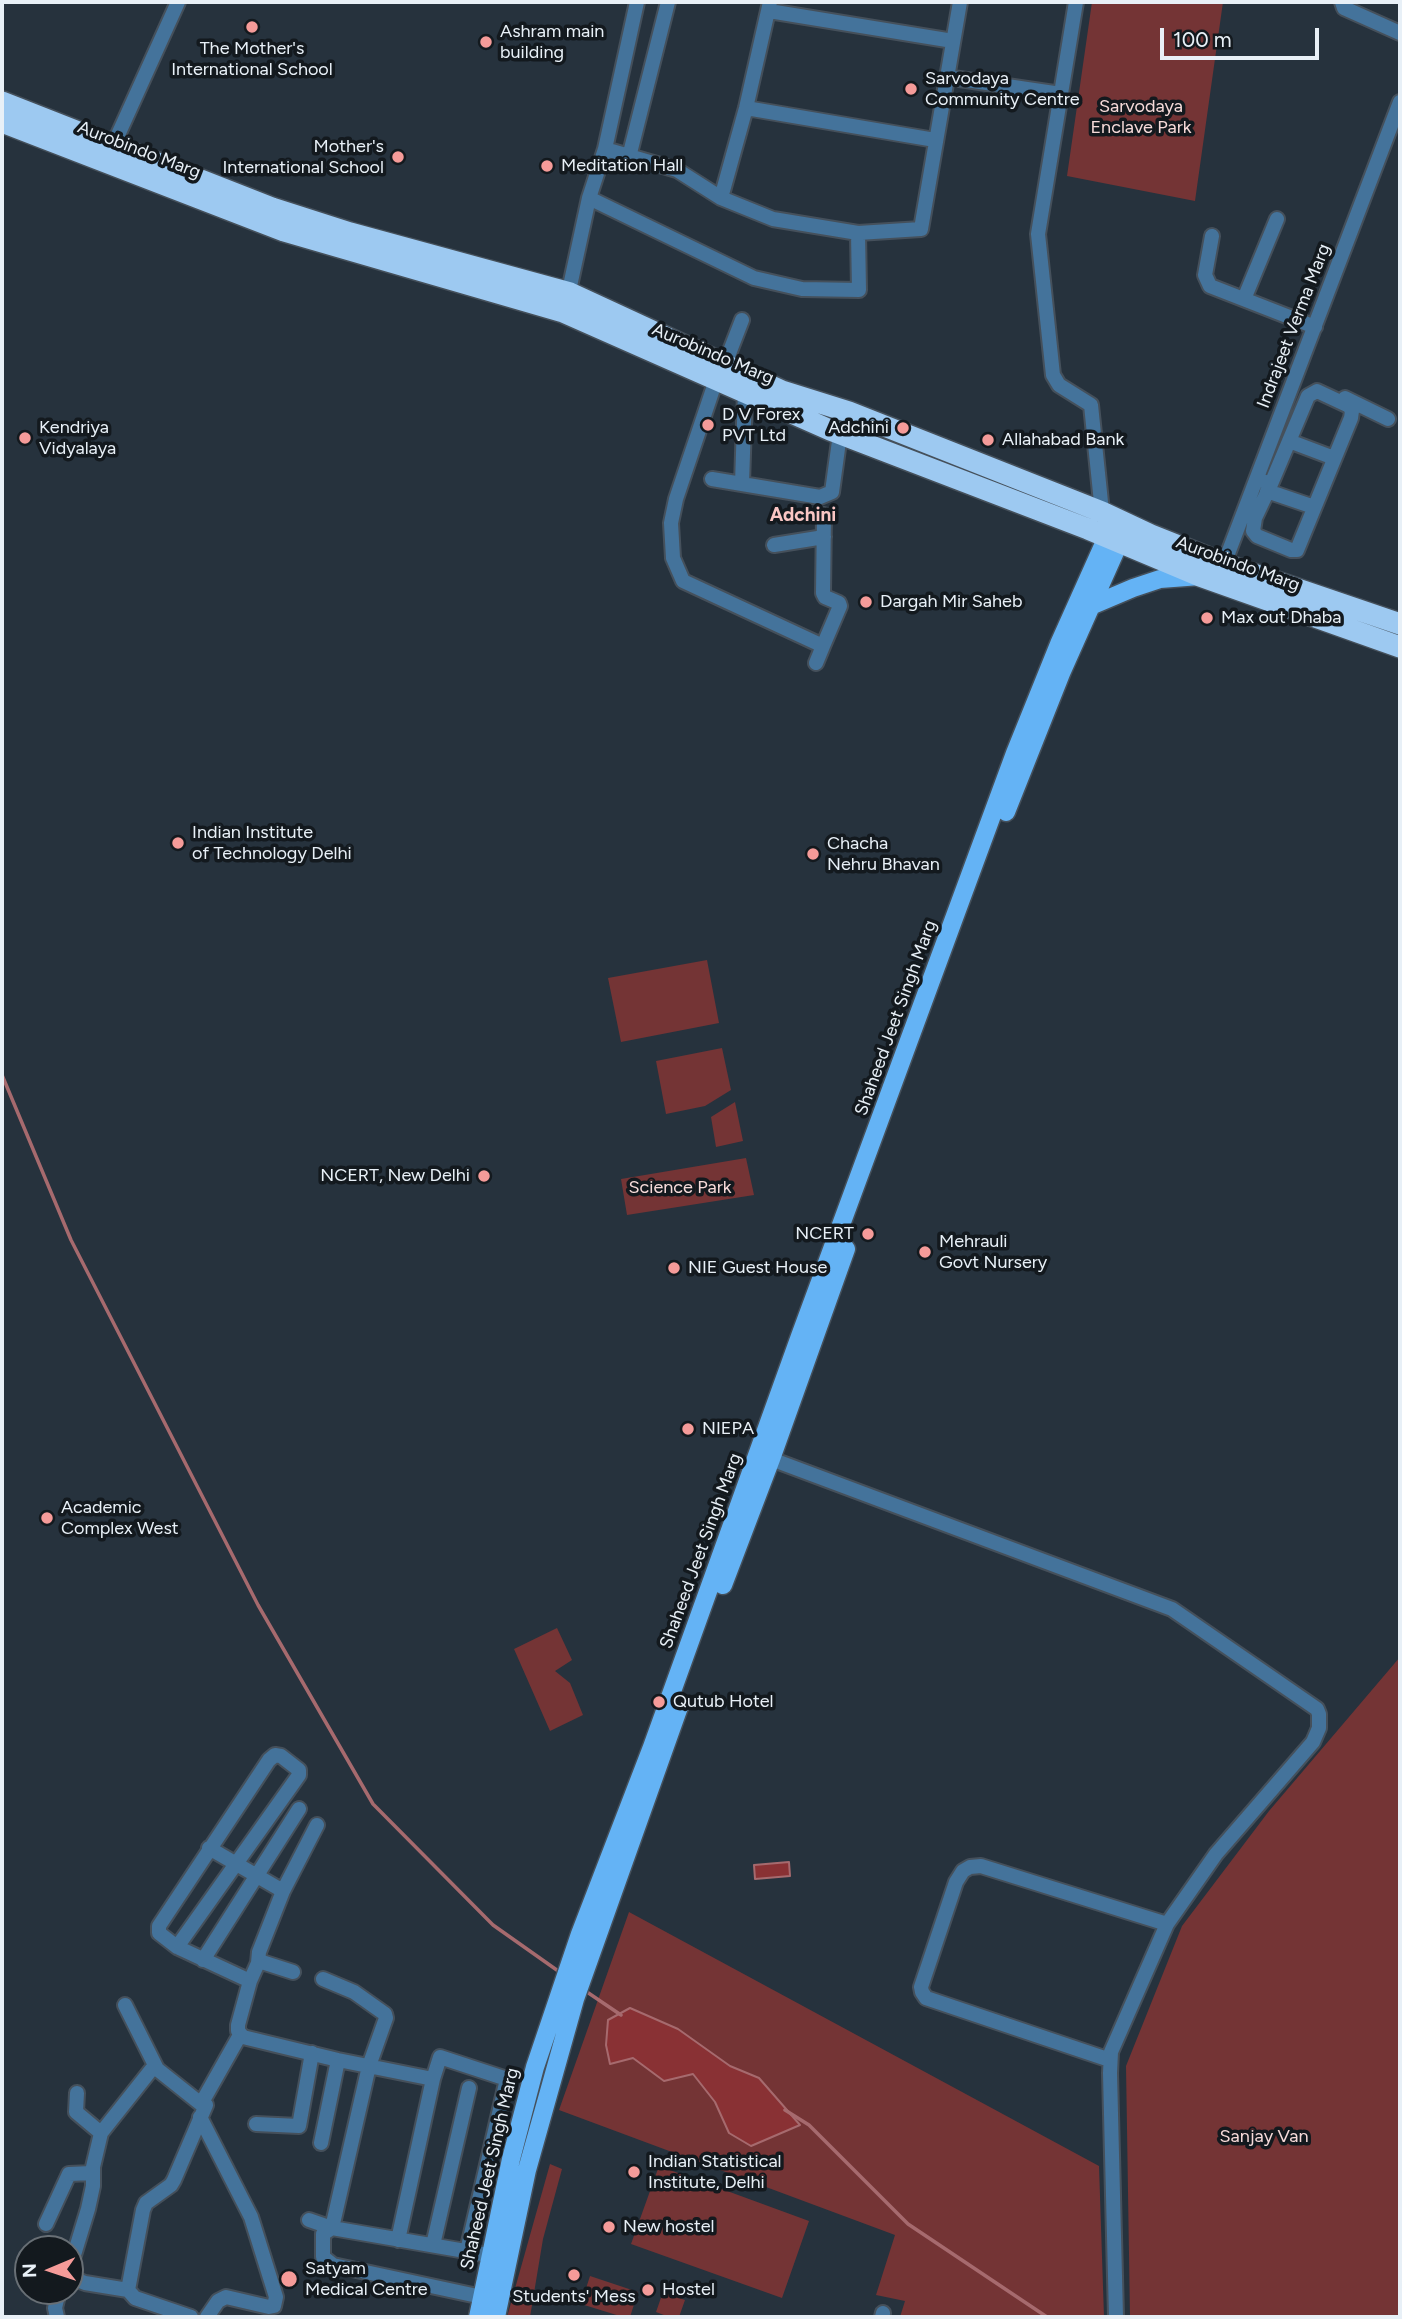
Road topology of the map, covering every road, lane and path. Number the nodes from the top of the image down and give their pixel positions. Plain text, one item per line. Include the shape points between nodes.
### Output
1 (178, 2) edge
2 (637, 2) edge
3 (668, 2) edge
4 (960, 2) edge
5 (1076, 2) edge
6 (1342, 2) edge
7 (770, 6) edge
8 (1400, 33) edge
9 (953, 41) junction
10 (946, 77) junction
11 (1061, 94) junction
12 (2, 102) edge
13 (1400, 103) edge
14 (746, 108) junction
15 (2, 122) edge
16 (935, 140) junction
17 (113, 146) junction
18 (605, 149) junction
19 (629, 157) junction
20 (589, 198) junction
21 (721, 198) junction
22 (1278, 219) dead end
23 (858, 233) junction
24 (1212, 236) dead end
25 (1244, 299) junction
26 (566, 303) junction
27 (742, 320) dead end
28 (1315, 327) junction
29 (720, 372) junction
30 (1296, 375) junction
31 (744, 392) junction
32 (1388, 419) dead end
33 (841, 434) junction
34 (1289, 441) junction
35 (1334, 458) junction
36 (712, 480) dead end
37 (742, 484) junction
38 (1265, 485) junction
39 (1314, 507) junction
40 (1102, 512) junction
41 (824, 515) dead end
42 (1122, 520) junction
43 (824, 537) junction
44 (1113, 540) junction
45 (774, 545) dead end
46 (1224, 564) junction
47 (1200, 576) junction
48 (1093, 605) junction
49 (1400, 624) edge
50 (823, 646) junction
51 (1400, 647) edge
52 (816, 663) dead end
53 (765, 1456) junction
54 (299, 1809) dead end
55 (317, 1825) dead end
56 (209, 1849) junction
57 (236, 1864) junction
58 (257, 1877) junction
59 (283, 1891) junction
60 (1167, 1924) junction
61 (177, 1947) junction
62 (203, 1960) junction
63 (258, 1964) junction
64 (293, 1972) dead end
65 (323, 1979) dead end
66 (250, 1981) junction
67 (125, 2005) dead end
68 (240, 2035) junction
69 (312, 2053) junction
70 (338, 2060) junction
71 (1110, 2060) junction
72 (369, 2066) junction
73 (156, 2069) junction
74 (433, 2079) junction
75 (469, 2088) dead end
76 (77, 2093) dead end
77 (201, 2110) junction
78 (256, 2124) dead end
79 (101, 2133) junction
80 (321, 2143) dead end
81 (92, 2173) junction
82 (309, 2220) dead end
83 (46, 2224) dead end
84 (332, 2228) junction
85 (80, 2235) edge
86 (398, 2240) junction
87 (433, 2245) junction
88 (467, 2251) junction
89 (500, 2257) junction
90 (84, 2282) edge
91 (128, 2290) junction
92 (482, 2297) junction
93 (274, 2311) edge
94 (191, 2317) edge
95 (207, 2317) edge
96 (478, 2317) edge
97 (496, 2317) edge
98 (1116, 2317) edge

1 - 17 street
2 - 18 street
3 - 19 street
4 - 9 street
5 - 11 street
6 - 8 street via 1344,8
7 - 9 street
7 - 14 street
9 - 10 street
10 - 11 street
10 - 16 street
11 - 40 street via 1038,228 1039,247 1053,375 1091,405
12 - 17 highway, Aurobindo Marg
13 - 28 street, Indrajeet Verma Marg
14 - 16 street
14 - 21 street
15 - 26 highway, Aurobindo Marg via 284,231
16 - 23 street via 921,229
17 - 26 highway, Aurobindo Marg via 272,208
18 - 19 street
18 - 20 street
19 - 21 street via 677,170
20 - 23 street via 754,278 803,289 859,290
20 - 26 street
21 - 23 street via 773,219
22 - 25 street
24 - 25 street via 1206,281
25 - 28 street
26 - 29 highway, Aurobindo Marg
27 - 29 street
28 - 30 street, Indrajeet Verma Marg
29 - 31 highway, Aurobindo Marg
29 - 40 highway, Aurobindo Marg via 849,412
29 - 50 street via 676,499 670,546 677,571 691,587
30 - 32 street
30 - 38 street, Indrajeet Verma Marg
31 - 33 highway, Aurobindo Marg
31 - 37 street
33 - 37 street via 832,492 820,497
33 - 44 highway, Aurobindo Marg
34 - 35 street
34 - 35 street via 1308,396 1317,391 1352,411
34 - 38 street
35 - 39 street
36 - 37 street
38 - 39 street
38 - 39 street via 1255,518 1257,536 1297,550
38 - 46 street, Indrajeet Verma Marg
40 - 42 highway, Aurobindo Marg
41 - 43 street
42 - 44 main road
42 - 46 highway, Aurobindo Marg
43 - 45 street
43 - 50 street via 823,593 840,606
44 - 47 highway, Aurobindo Marg
44 - 48 main road, Shaheed Jeet Singh Marg
44 - 53 main road, Shaheed Jeet Singh Marg via 1059,644 1015,753
46 - 49 highway, Aurobindo Marg
47 - 48 main road via 1160,579
47 - 51 highway, Aurobindo Marg
48 - 53 main road, Shaheed Jeet Singh Marg via 1062,671 981,880 814,1336
50 - 52 street
53 - 60 street via 1171,1609 1317,1709 1320,1720 1313,1742 1216,1854
53 - 89 main road, Shaheed Jeet Singh Marg via 720,1592 573,1982 536,2067 510,2159
54 - 58 street
55 - 59 street
56 - 57 street
56 - 57 street via 269,1760 281,1756 299,1775
56 - 61 street via 160,1924 159,1933
57 - 58 street
57 - 61 street
58 - 59 street
58 - 62 street
59 - 63 street
60 - 71 street
60 - 71 street via 981,1866 963,1871 956,1882 921,1987 926,1998
61 - 62 street
62 - 66 street
63 - 64 street
63 - 66 street
65 - 72 street via 385,2014 386,2024
66 - 68 street via 238,2025
67 - 73 street
68 - 69 street
68 - 77 street
69 - 70 street
69 - 78 street via 299,2126
70 - 72 street
70 - 80 street
71 - 98 street
72 - 74 street
72 - 84 street
73 - 77 street
73 - 79 street
74 - 86 street
74 - 88 street via 440,2057 506,2079
75 - 87 street
76 - 79 street via 76,2112
77 - 91 street via 171,2185 143,2210
77 - 93 street via 251,2217 276,2297
79 - 81 street
81 - 83 street via 69,2174
81 - 85 street
82 - 84 street
84 - 86 street
84 - 92 street via 323,2234 323,2256 332,2265
86 - 87 street
87 - 88 street
88 - 89 street
89 - 92 main road, Shaheed Jeet Singh Marg
89 - 97 main road, Shaheed Jeet Singh Marg
90 - 91 street
91 - 94 street via 135,2298
92 - 96 main road, Shaheed Jeet Singh Marg
93 - 95 street via 226,2297

